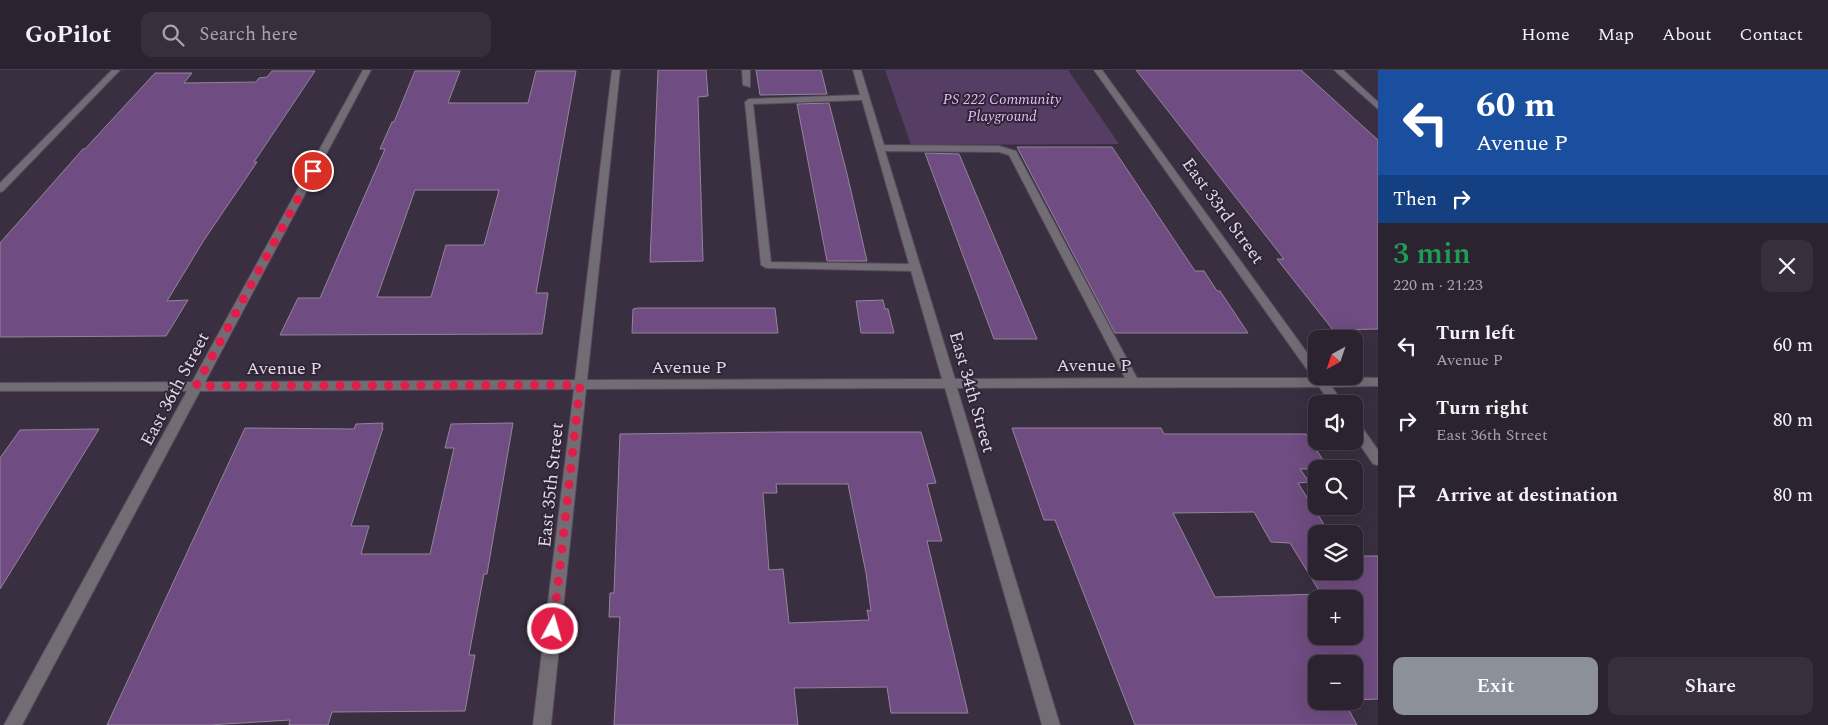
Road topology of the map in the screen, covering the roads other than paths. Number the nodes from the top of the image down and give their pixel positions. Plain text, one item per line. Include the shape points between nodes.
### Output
1 (116, 70) edge
2 (367, 70) edge
3 (616, 70) edge
4 (746, 70) edge
5 (857, 70) edge
6 (1098, 70) edge
7 (1338, 70) edge
8 (747, 85) dead end
9 (865, 97) junction
10 (1378, 106) edge
11 (881, 148) junction
12 (0, 189) edge
13 (917, 268) junction
14 (1308, 362) edge
15 (1308, 377) edge
16 (1363, 381) edge
17 (1378, 382) edge
18 (951, 383) junction
19 (1133, 383) junction
20 (580, 385) junction
21 (196, 386) junction
22 (0, 387) edge
23 (1363, 439) edge
24 (1378, 460) edge
25 (12, 725) edge
26 (542, 725) edge
27 (1052, 725) edge

1 - 12 street
2 - 21 street, East 36th Street
3 - 20 street, East 35th Street
4 - 8 street
5 - 9 street, East 34th Street
6 - 14 street, East 33rd Street
7 - 10 street
9 - 11 street, East 34th Street
9 - 13 street via 749,102 766,265
11 - 13 street, East 34th Street
11 - 19 street via 1000,149 1013,153
13 - 18 street, East 34th Street
15 - 19 street, Avenue P
16 - 17 street, Avenue P
18 - 19 street, Avenue P
18 - 20 street, Avenue P
18 - 27 street, East 34th Street
20 - 21 street, Avenue P
20 - 26 street, East 35th Street
21 - 22 street, Avenue P
21 - 25 street, East 36th Street
23 - 24 street

